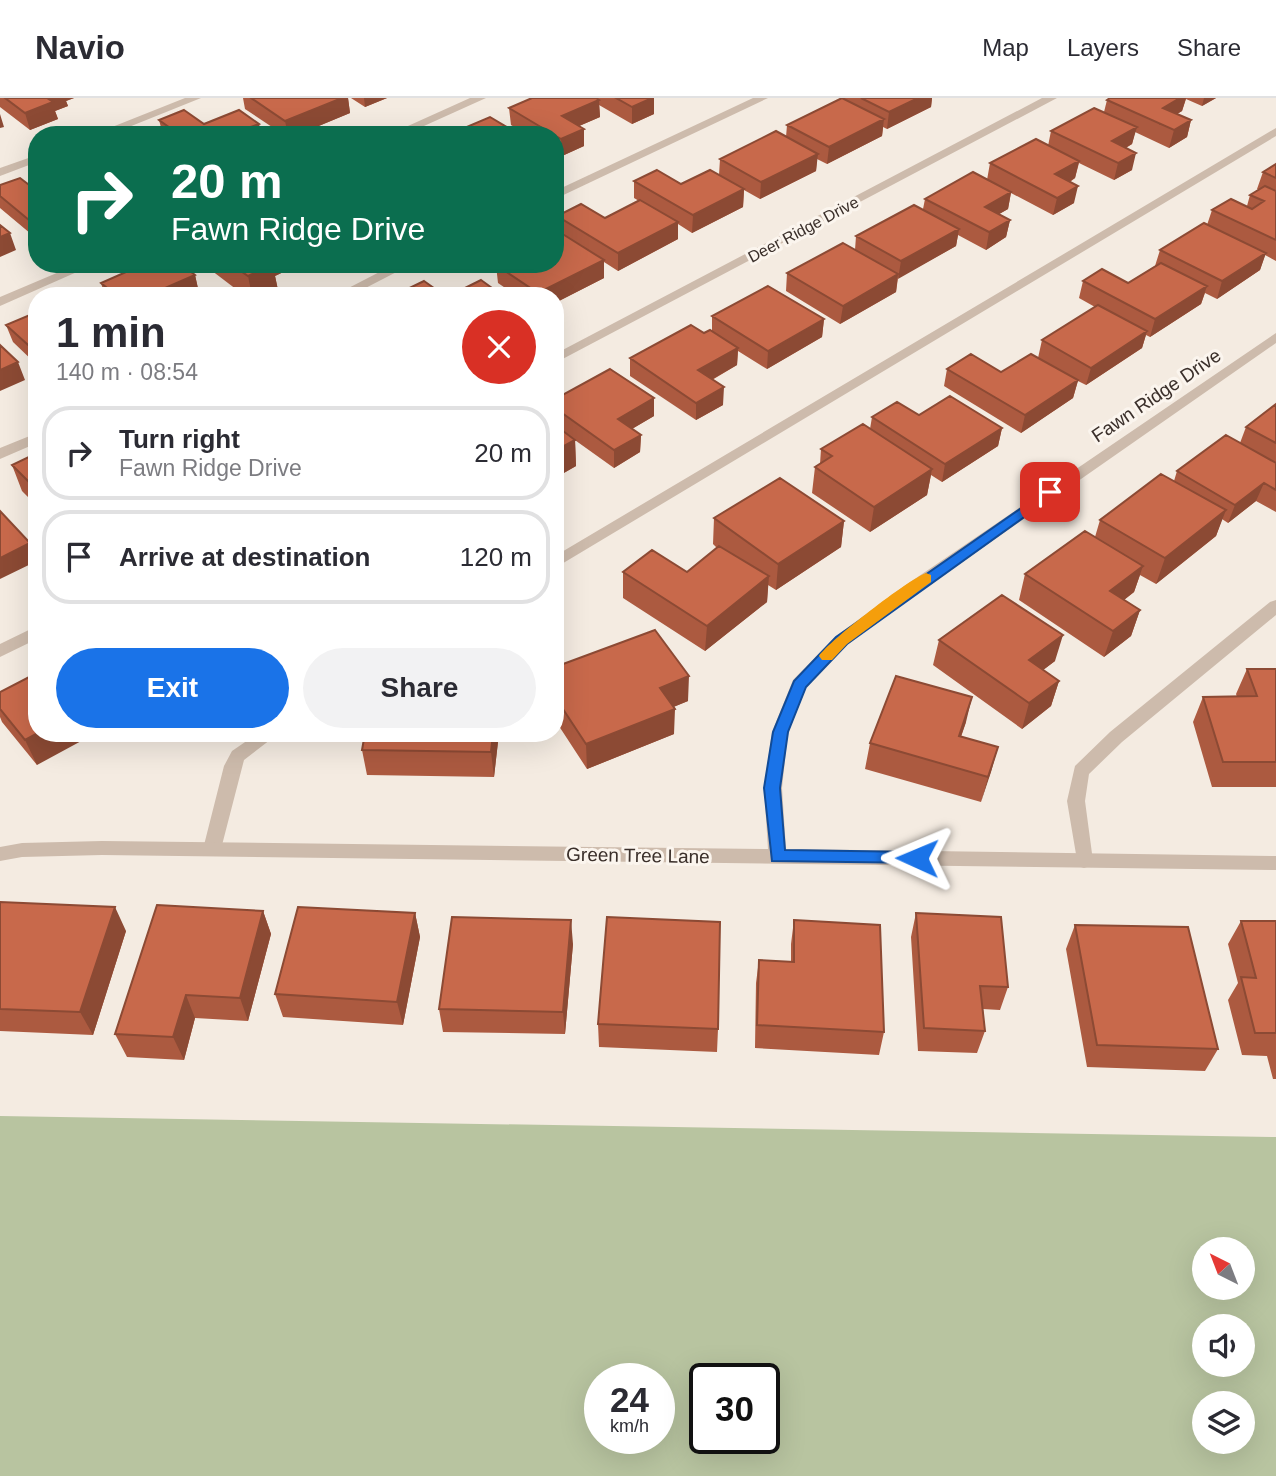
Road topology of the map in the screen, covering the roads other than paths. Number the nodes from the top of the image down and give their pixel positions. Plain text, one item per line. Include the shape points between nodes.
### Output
1 (195, 98) edge
2 (480, 98) edge
3 (762, 98) edge
4 (1051, 98) edge
5 (122, 126) edge
6 (415, 126) edge
7 (1276, 131) edge
8 (28, 161) edge
9 (0, 172) edge
10 (564, 191) edge
11 (68, 273) edge
12 (387, 273) edge
13 (35, 287) edge
14 (358, 287) edge
15 (28, 290) edge
16 (0, 302) edge
17 (1276, 337) edge
18 (564, 354) edge
19 (28, 441) edge
20 (0, 454) edge
21 (564, 558) edge
22 (1276, 606) edge
23 (28, 637) edge
24 (0, 651) edge
25 (258, 742) edge
26 (212, 849) junction
27 (0, 854) edge
28 (778, 856) junction
29 (1084, 861) junction
30 (1276, 863) edge

1 - 5 street
2 - 6 street
3 - 10 street
4 - 18 street, Deer Ridge Drive
7 - 21 street
8 - 9 street
11 - 13 street
12 - 14 street
15 - 16 street
17 - 28 street, Fawn Ridge Drive via 841,640 799,684 780,732 772,788
19 - 20 street
22 - 29 street via 1081,771 1076,802
23 - 24 street
25 - 26 street via 238,756 233,766
26 - 27 street, Green Tree Lane
26 - 28 street, Green Tree Lane
28 - 29 street, Green Tree Lane
29 - 30 street, Green Tree Lane

